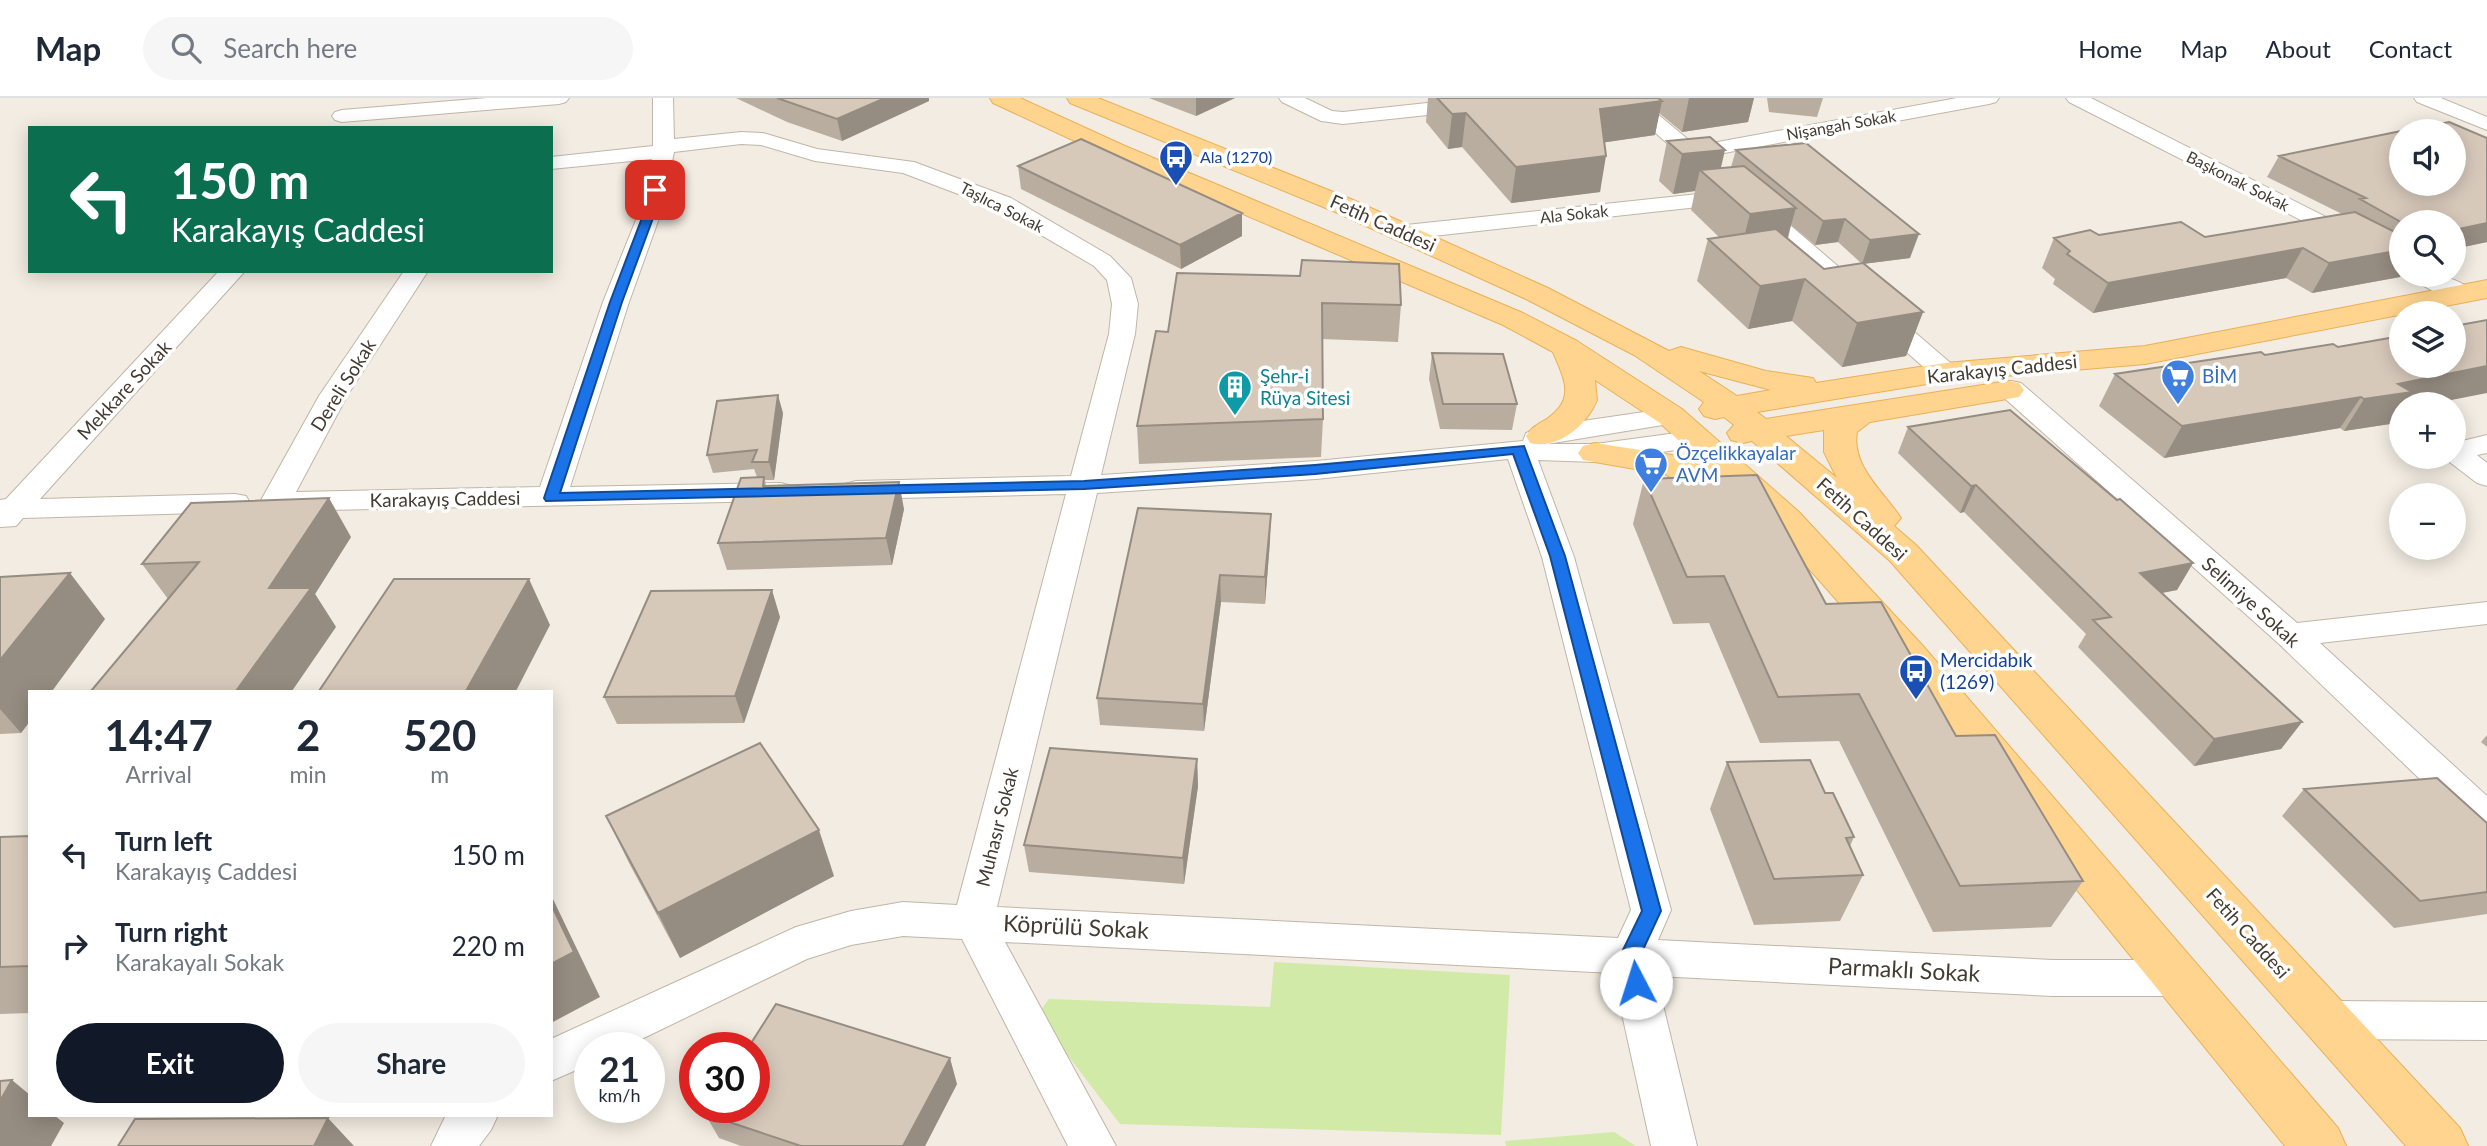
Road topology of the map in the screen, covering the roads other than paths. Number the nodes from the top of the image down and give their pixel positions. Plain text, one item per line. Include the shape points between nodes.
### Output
1 (559, 98) edge
2 (663, 98) edge
3 (1001, 98) edge
4 (1078, 98) edge
5 (1289, 98) edge
6 (1530, 98) edge
7 (1626, 98) edge
8 (1989, 98) edge
9 (2076, 98) edge
10 (2424, 98) edge
11 (1442, 103) edge
12 (343, 114) edge
13 (2487, 124) edge
14 (664, 149) junction
15 (1692, 153) junction
16 (553, 163) edge
17 (1742, 196) junction
18 (1406, 232) junction
19 (2389, 258) edge
20 (231, 273) edge
21 (415, 273) edge
22 (2443, 287) edge
23 (2467, 301) edge
24 (2487, 313) edge
25 (1594, 321) junction
26 (2389, 331) edge
27 (1566, 347) junction
28 (1945, 372) junction
29 (2011, 389) junction
30 (1859, 401) junction
31 (1732, 407) junction
32 (1671, 416) junction
33 (1762, 430) junction
34 (1699, 439) junction
35 (1530, 442) junction
36 (2487, 444) edge
37 (1595, 453) junction
38 (2487, 477) edge
39 (1084, 485) junction
40 (551, 498) junction
41 (275, 502) junction
42 (4, 514) edge
43 (1786, 520) junction
44 (1903, 554) junction
45 (2487, 613) edge
46 (2290, 635) junction
47 (2487, 819) edge
48 (973, 921) junction
49 (1630, 956) junction
50 (2179, 978) junction
51 (2328, 1020) junction
52 (2487, 1021) edge
53 (553, 1060) edge
54 (473, 1117) edge
55 (454, 1146) edge
56 (1093, 1146) edge
57 (1674, 1146) edge
58 (2319, 1146) edge
59 (2441, 1146) edge

1 - 12 street
2 - 14 street
3 - 27 main road, Fetih Caddesi via 1513,319
4 - 18 main road, Fetih Caddesi
5 - 11 street via 1328,117 1362,117
6 - 11 street
7 - 15 street
8 - 15 street, Nişangah Sokak
9 - 19 street, Başkonak Sokak
10 - 13 street
14 - 16 street, Taşlıca Sokak
14 - 39 street, Taşlıca Sokak via 752,138 815,155 906,167 1003,203 1102,261 1119,278 1125,304 1122,334
14 - 40 street via 651,210
15 - 17 street
17 - 18 street, Ala Sokak
17 - 28 street
18 - 25 main road, Fetih Caddesi
20 - 42 street, Mekkare Sokak
21 - 41 street, Dereli Sokak via 333,396
22 - 23 street
23 - 24 main road, Karakayış Caddesi
23 - 28 main road, Karakayış Caddesi via 2145,355
25 - 30 main road via 1730,372
25 - 31 main road, Fetih Caddesi via 1672,365
26 - 29 main road, Karakayış Caddesi via 2209,366
27 - 32 main road, Fetih Caddesi
27 - 35 main road via 1581,382 1581,404 1573,417
28 - 30 main road, Karakayış Caddesi
29 - 30 main road, Karakayış Caddesi
29 - 46 street, Selimiye Sokak
30 - 31 main road, Karakayış Caddesi
30 - 33 main road, Karakayış Caddesi
30 - 44 main road via 1841,428 1838,445
31 - 32 main road, Karakayış Caddesi
31 - 33 main road, Fetih Caddesi
32 - 34 main road, Fetih Caddesi
32 - 35 street, Karakayış Caddesi
33 - 34 main road, Karakayış Caddesi
33 - 44 main road, Fetih Caddesi
34 - 37 street, Karakayış Caddesi
34 - 43 main road, Fetih Caddesi
35 - 37 street, Karakayış Caddesi via 1554,454
35 - 39 street, Karakayış Caddesi via 1315,470
35 - 49 street via 1651,911
36 - 38 street via 2454,452
37 - 43 main road via 1672,465
39 - 40 street, Karakayış Caddesi
39 - 48 street, Muhasır Sokak
40 - 41 street, Karakayış Caddesi
41 - 42 street, Karakayış Caddesi
43 - 50 main road, Fetih Caddesi via 1909,656
44 - 51 main road, Fetih Caddesi
45 - 46 street
46 - 47 street, Selimiye Sokak
48 - 49 street, Köprülü Sokak
48 - 53 street, Köprülü Sokak via 903,919 851,928 796,945
48 - 56 street
49 - 50 street, Parmaklı Sokak via 2053,978
49 - 57 street
50 - 58 main road, Fetih Caddesi
51 - 52 street
51 - 59 main road, Fetih Caddesi
54 - 55 street

